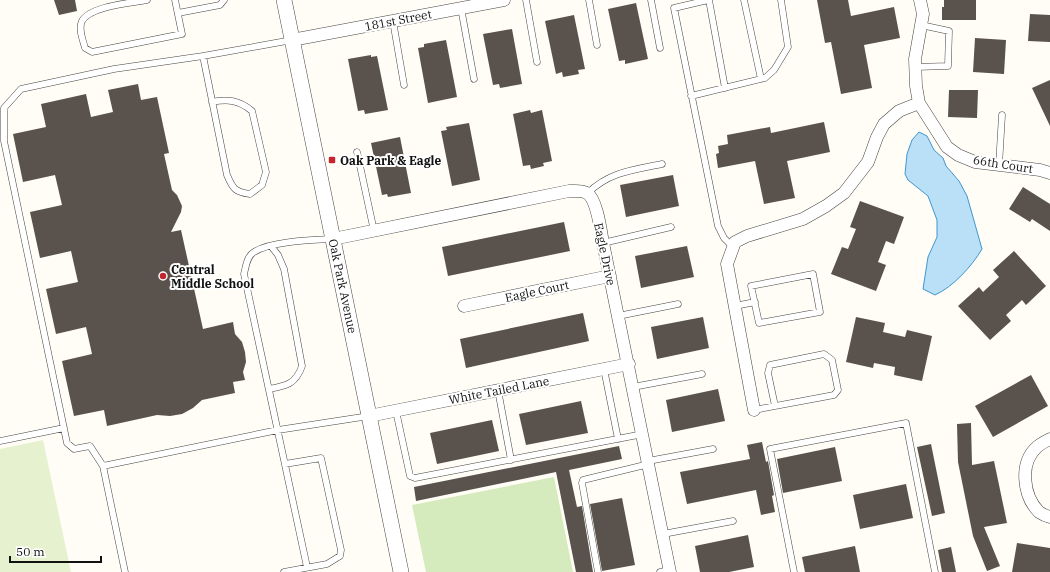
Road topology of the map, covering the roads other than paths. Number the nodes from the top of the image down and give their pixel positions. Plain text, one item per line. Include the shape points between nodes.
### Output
1 (147, 0) edge
2 (175, 0) edge
3 (224, 0) edge
4 (284, 0) edge
5 (504, 0) edge
6 (526, 0) edge
7 (589, 0) edge
8 (651, 0) edge
9 (708, 0) edge
10 (744, 0) edge
11 (781, 0) edge
12 (920, 0) edge
13 (485, 2) edge
14 (453, 6) edge
15 (178, 13) junction
16 (393, 21) junction
17 (921, 24) junction
18 (292, 40) junction
19 (597, 45) dead end
20 (660, 48) dead end
21 (203, 56) junction
22 (537, 62) dead end
23 (915, 67) junction
24 (761, 79) junction
25 (474, 80) dead end
26 (404, 85) dead end
27 (725, 88) junction
28 (691, 96) junction
29 (212, 102) junction
30 (919, 103) junction
31 (1002, 115) dead end
32 (357, 152) dead end
33 (662, 164) dead end
34 (999, 165) junction
35 (1050, 173) edge
36 (588, 193) junction
37 (670, 228) dead end
38 (374, 231) junction
39 (333, 239) junction
40 (604, 243) junction
41 (271, 246) junction
42 (733, 247) junction
43 (610, 276) junction
44 (755, 302) junction
45 (678, 304) dead end
46 (464, 306) dead end
47 (735, 306) junction
48 (618, 316) junction
49 (629, 364) junction
50 (604, 369) junction
51 (702, 374) dead end
52 (633, 387) junction
53 (269, 389) junction
54 (498, 390) junction
55 (775, 406) junction
56 (754, 410) joint
57 (396, 411) junction
58 (369, 416) junction
59 (64, 428) junction
60 (278, 430) junction
61 (643, 434) junction
62 (618, 439) junction
63 (1050, 439) edge
64 (0, 441) edge
65 (713, 449) dead end
66 (511, 460) junction
67 (648, 463) junction
68 (285, 464) junction
69 (103, 466) junction
70 (1050, 517) edge
71 (733, 521) dead end
72 (663, 534) junction
73 (307, 567) junction
74 (667, 571) edge
75 (125, 572) edge
76 (284, 572) edge
77 (401, 572) edge
78 (598, 572) edge
79 (794, 572) edge
80 (935, 572) edge

1 - 15 lane via 92,11 82,21 80,31 85,48 92,52 182,34
2 - 15 lane
3 - 15 lane via 220,5
4 - 18 street, Oak Park Avenue
5 - 13 street, 181st Street
6 - 22 lane
7 - 19 lane
8 - 20 lane
9 - 27 lane
9 - 28 lane via 674,8
10 - 24 lane
11 - 24 lane via 788,47 774,70
12 - 17 street, 66th Court via 923,14
13 - 14 street, 181st Street
14 - 16 street, 181st Street
14 - 25 lane
16 - 18 street, 181st Street
16 - 26 lane
17 - 23 street, 66th Court
17 - 23 lane via 949,30 948,66
18 - 21 lane
18 - 39 street, Oak Park Avenue
21 - 29 lane
21 - 59 lane via 114,69 21,89 4,108 4,141
23 - 30 street, 66th Court
24 - 27 lane
27 - 28 lane
28 - 42 lane via 718,226 724,238
29 - 29 lane via 227,176 231,185 239,192 250,194 262,185 266,172 252,111 232,100
30 - 34 street, 66th Court via 952,151 975,162
30 - 42 street via 899,111 884,124 868,162 844,193 803,219 747,236 735,242
31 - 34 lane
32 - 38 lane
33 - 36 lane via 620,172 598,183
34 - 35 street, 66th Court
36 - 38 street via 569,191
36 - 40 street, Eagle Drive via 595,204
37 - 40 lane
38 - 39 street
39 - 41 lane via 304,240
39 - 58 street, Oak Park Avenue
40 - 43 street, Eagle Drive
41 - 53 lane via 253,252 247,261 244,274
41 - 53 lane via 284,269 302,366 299,376 293,382
42 - 47 street via 727,264
43 - 46 street, Eagle Court
43 - 48 street, Eagle Drive
44 - 44 lane via 751,286 813,274 820,312 759,323
44 - 47 lane
45 - 48 lane
47 - 56 street
48 - 49 street, Eagle Drive
49 - 50 street, White Tailed Lane
49 - 52 street, Eagle Drive
50 - 54 street, White Tailed Lane
50 - 62 lane
51 - 52 lane
52 - 61 street, Eagle Drive
53 - 60 lane
54 - 57 street, White Tailed Lane
54 - 66 lane
55 - 55 lane via 834,395 838,390 832,360 824,354 770,365 768,373
55 - 56 lane
57 - 58 street, White Tailed Lane
57 - 66 lane via 410,476 415,478
58 - 60 lane
58 - 77 street, Oak Park Avenue
59 - 64 lane
59 - 69 lane via 67,443 74,449 90,446
60 - 68 lane
60 - 69 lane
61 - 62 lane
61 - 67 street, Eagle Drive
62 - 66 lane
63 - 70 street via 1036,447 1025,471 1031,501 1040,513
65 - 67 lane
67 - 72 street, Eagle Drive
67 - 78 lane via 582,482
68 - 73 lane
68 - 73 lane via 321,458 340,542 340,556 327,564
69 - 75 lane
71 - 72 lane
72 - 74 street, Eagle Drive
73 - 76 lane
79 - 80 lane via 770,449 906,423

